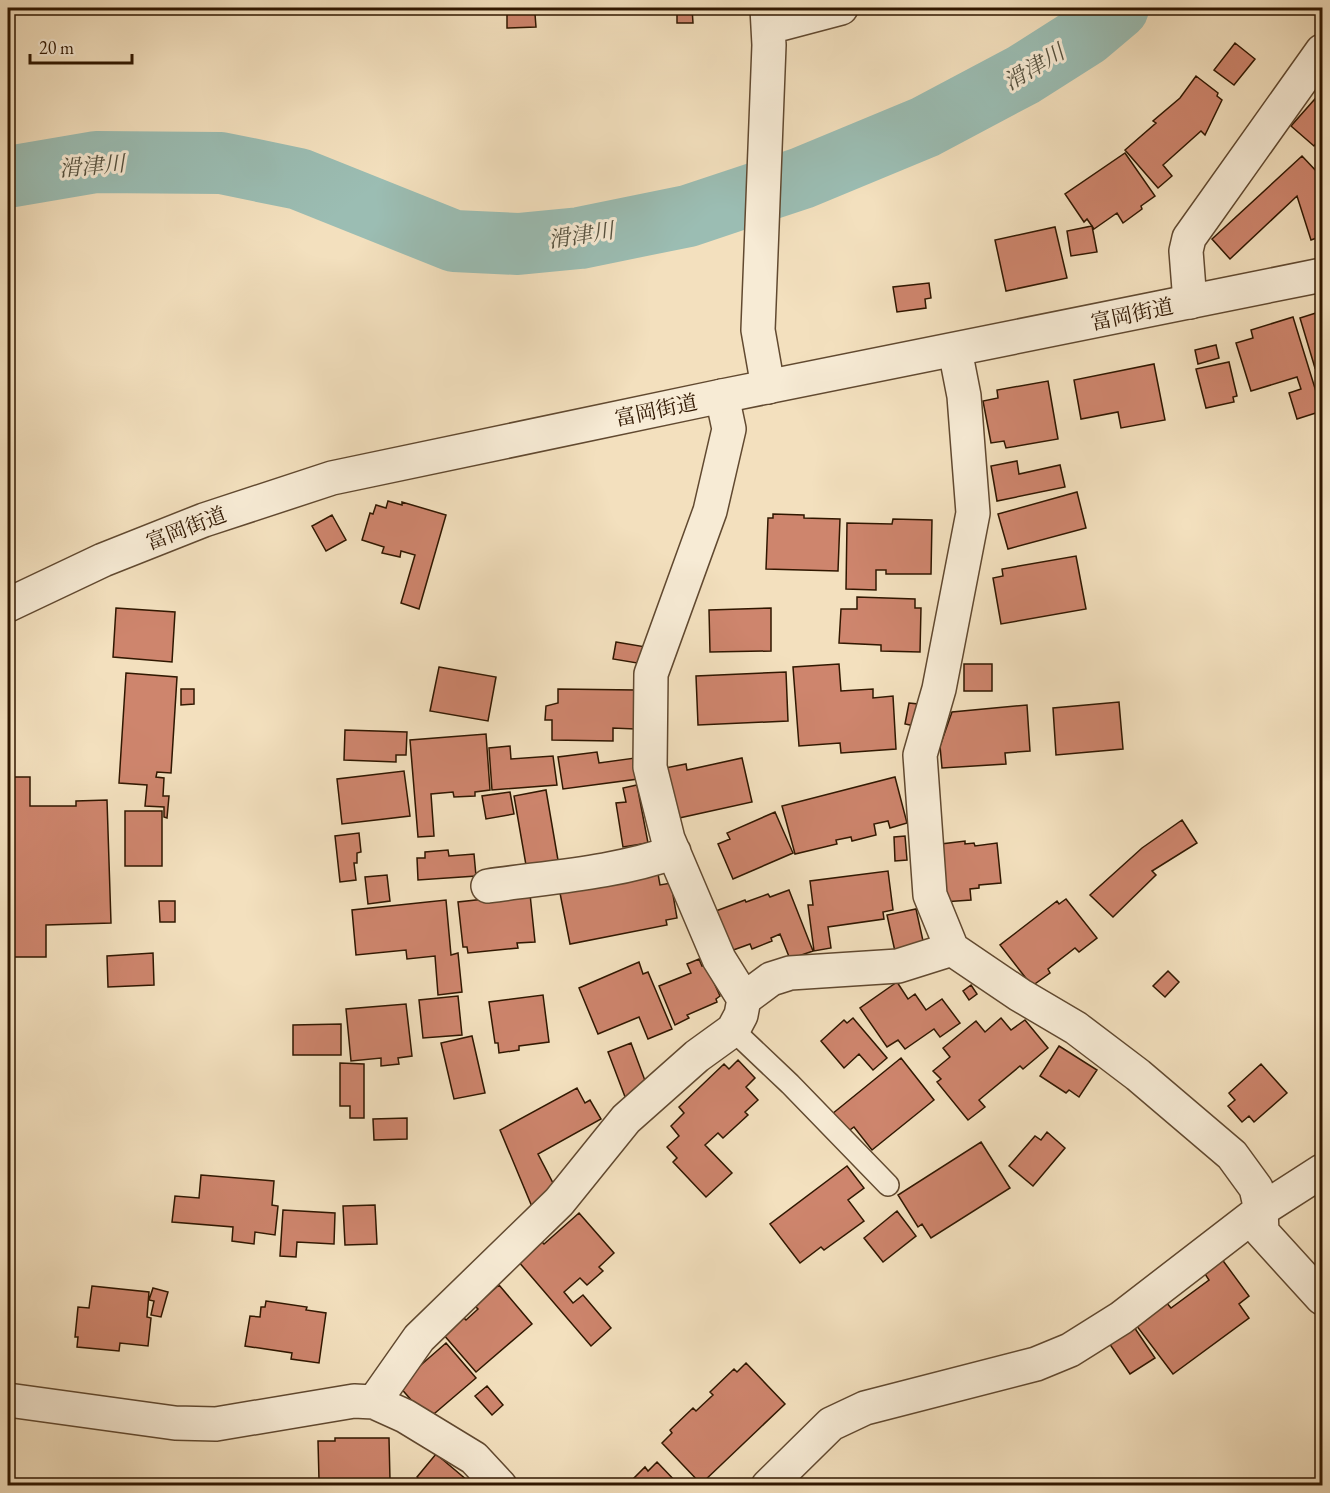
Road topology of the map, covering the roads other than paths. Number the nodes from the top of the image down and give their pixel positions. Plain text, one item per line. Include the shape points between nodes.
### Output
1 (841, 8) edge
2 (768, 26) edge
3 (1323, 51) edge
4 (1323, 275) edge
5 (1190, 302) junction
6 (955, 350) junction
7 (768, 387) junction
8 (722, 396) junction
9 (8, 605) edge
10 (674, 852) junction
11 (488, 885) dead end
12 (952, 949) junction
13 (744, 999) junction
14 (733, 1030) junction
15 (1323, 1171) edge
16 (888, 1185) dead end
17 (1261, 1210) junction
18 (1323, 1298) edge
19 (8, 1400) edge
20 (374, 1402) junction
21 (500, 1485) edge
22 (768, 1485) edge

1 - 2 street
2 - 7 street via 758,322
3 - 5 street via 1189,238 1186,251
4 - 5 street, 富岡街道
5 - 6 street, 富岡街道
6 - 7 street, 富岡街道
6 - 12 street via 964,396 973,513 939,689 920,755 930,895
7 - 8 street, 富岡街道
8 - 9 street, 富岡街道 via 332,478 204,520 103,560
8 - 10 street via 729,429 710,511 651,674 650,767
10 - 11 street via 654,860
10 - 13 street via 719,958
12 - 13 street via 898,966 790,973 771,980
12 - 17 street via 1076,1028 1138,1075 1232,1155 1256,1188
13 - 14 street
14 - 16 lane
14 - 20 street via 697,1056 626,1119 559,1202 419,1338
15 - 17 street
17 - 18 street via 1263,1232
17 - 22 street via 1121,1318 1070,1350 1036,1364 865,1408 831,1424
19 - 20 street via 175,1423 216,1424 354,1401
20 - 21 street via 474,1458

